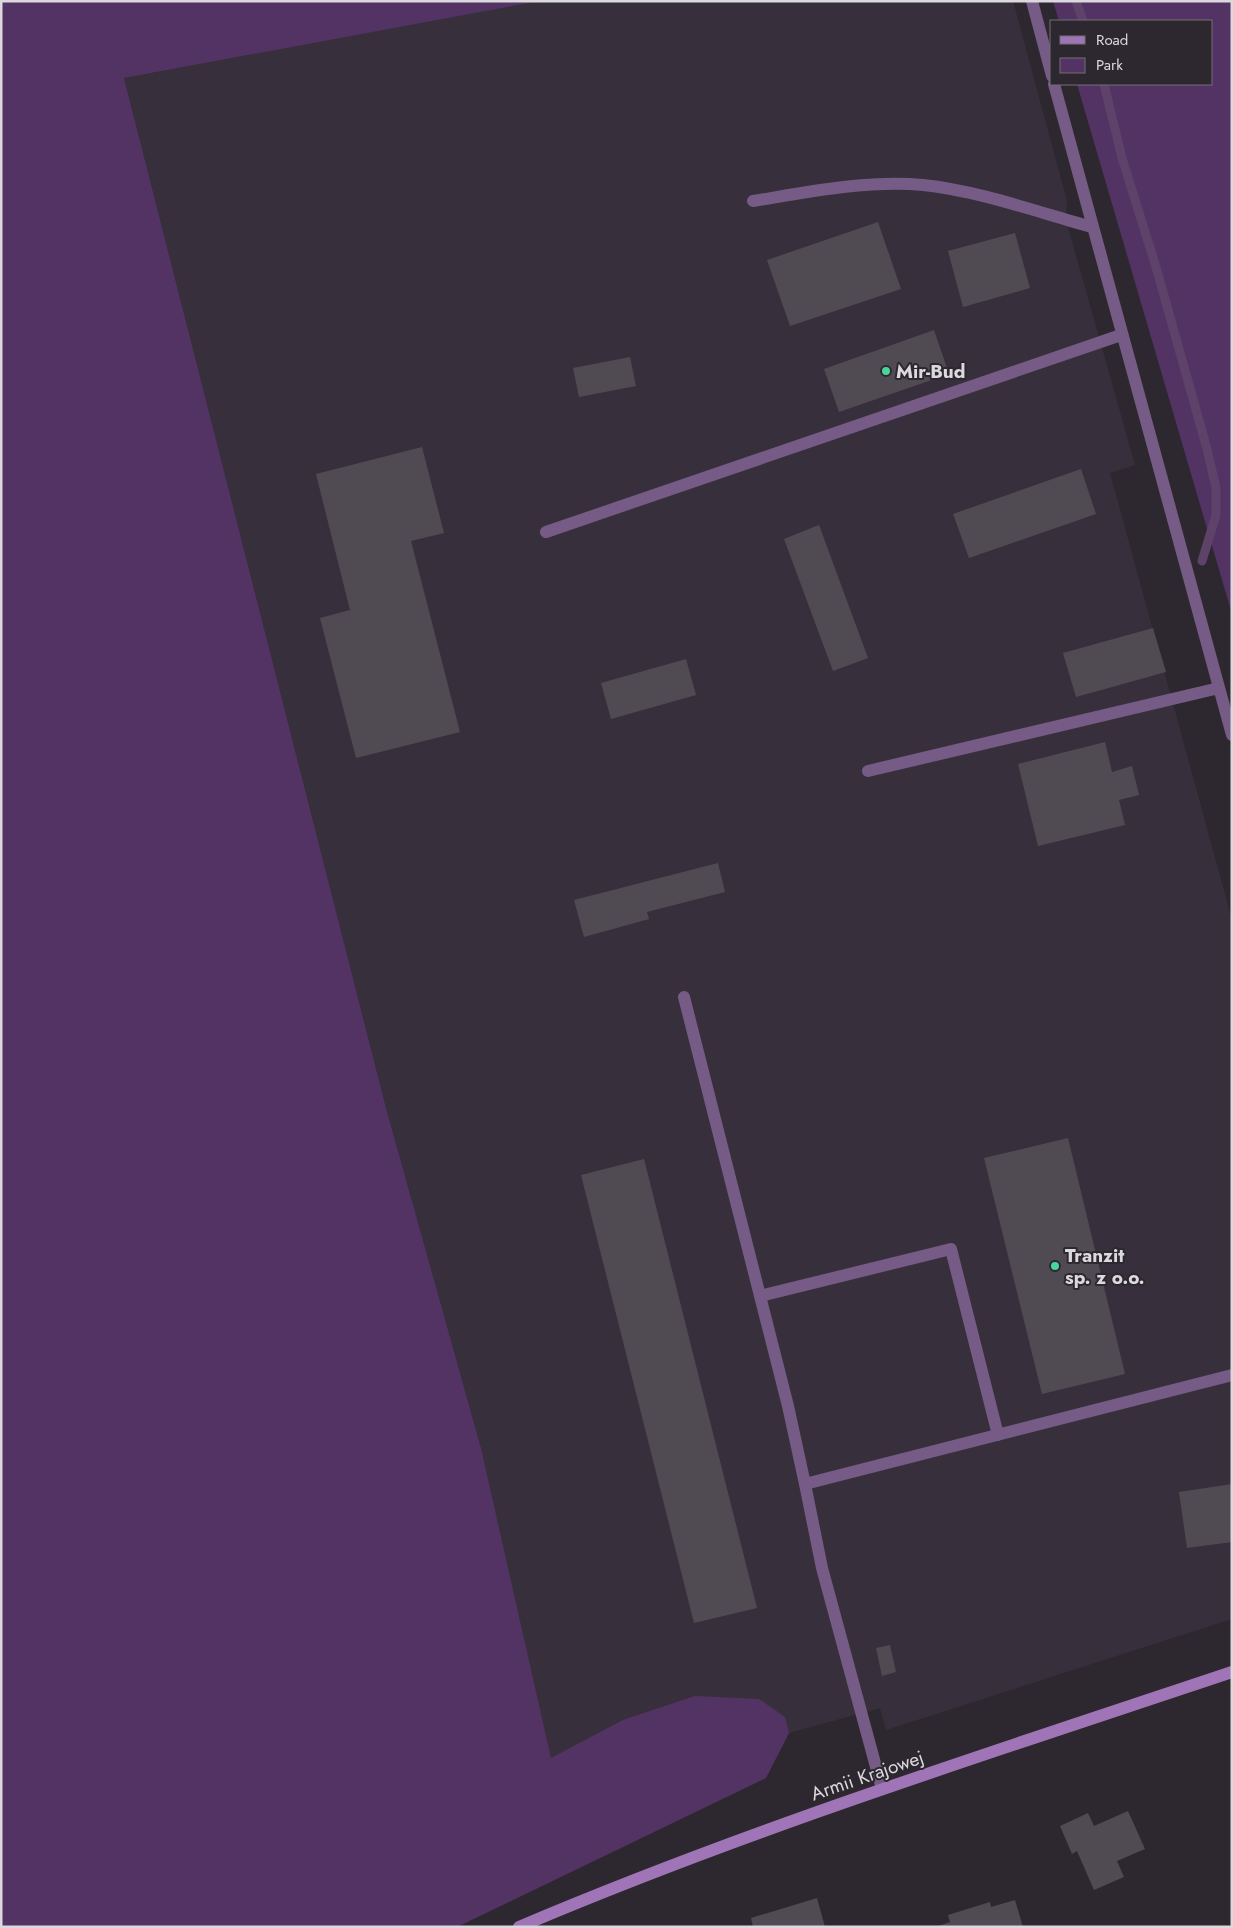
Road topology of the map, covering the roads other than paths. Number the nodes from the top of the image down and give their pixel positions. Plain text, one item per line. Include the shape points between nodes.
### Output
1 (1032, 1) edge
2 (1050, 68) edge
3 (1054, 85) edge
4 (753, 201) dead end
5 (1092, 227) junction
6 (1121, 335) junction
7 (546, 532) dead end
8 (1219, 688) junction
9 (1232, 735) edge
10 (868, 771) dead end
11 (684, 997) dead end
12 (760, 1296) junction
13 (1232, 1376) edge
14 (998, 1435) junction
15 (805, 1484) junction
16 (1232, 1672) edge
17 (882, 1789) junction
18 (520, 1927) edge

1 - 2 lane
3 - 5 lane
4 - 5 lane via 813,191 922,185 967,192
5 - 6 lane
6 - 7 lane
6 - 8 lane
8 - 9 lane
8 - 10 lane
11 - 12 lane
12 - 14 lane via 952,1249
12 - 15 lane
13 - 14 lane
14 - 15 lane
15 - 17 lane via 822,1568
16 - 17 street, Armii Krajowej
17 - 18 street, Armii Krajowej via 611,1888

